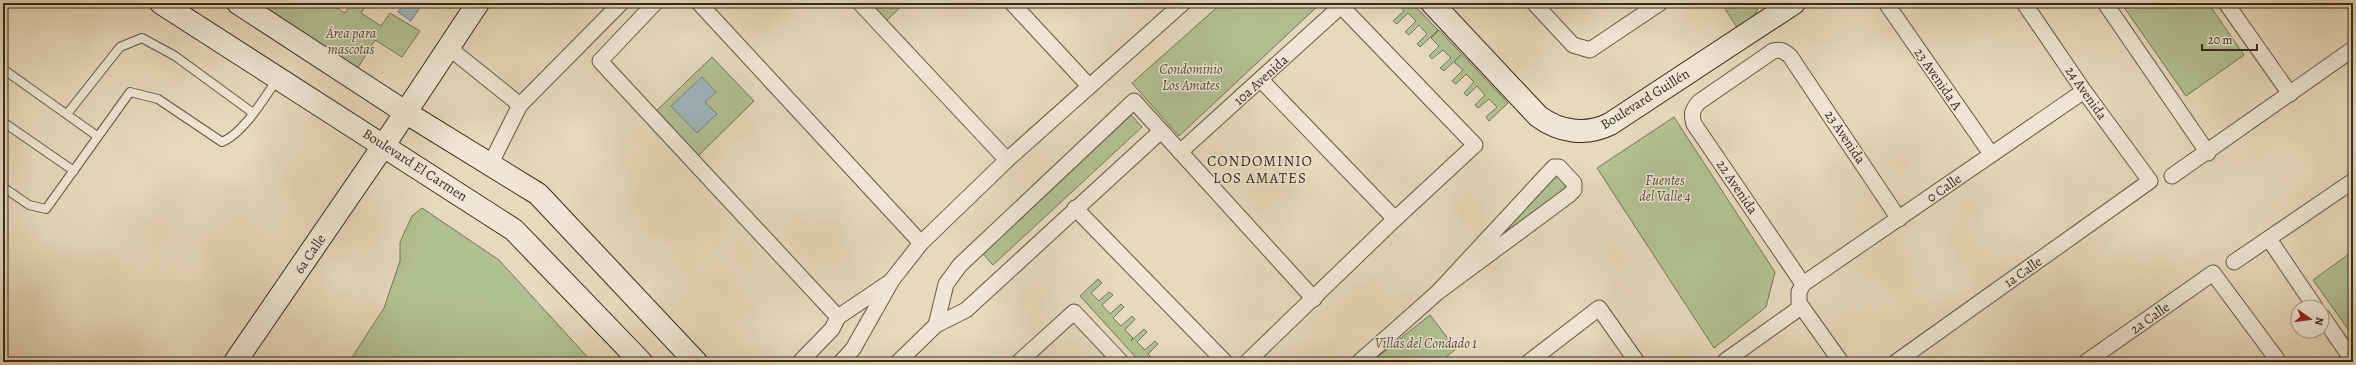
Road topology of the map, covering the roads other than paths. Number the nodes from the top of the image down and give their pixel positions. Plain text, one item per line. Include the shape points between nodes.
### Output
1 (161, 3) edge
2 (238, 3) edge
3 (478, 3) edge
4 (621, 3) edge
5 (655, 3) edge
6 (699, 3) edge
7 (860, 3) edge
8 (1012, 3) edge
9 (1432, 3) edge
10 (1534, 3) edge
11 (1660, 3) edge
12 (1794, 3) edge
13 (1886, 3) edge
14 (2024, 3) edge
15 (2105, 3) edge
16 (2226, 3) edge
17 (1176, 5) edge
18 (1773, 11) edge
19 (448, 47) junction
20 (2353, 49) edge
21 (1790, 56) joint
22 (3, 70) edge
23 (278, 78) junction
24 (1261, 80) junction
25 (1089, 86) junction
26 (2084, 91) junction
27 (2290, 94) junction
28 (520, 105) junction
29 (405, 112) junction
30 (253, 113) junction
31 (67, 114) junction
32 (3, 122) edge
33 (1161, 131) junction
34 (97, 136) junction
35 (384, 145) junction
36 (1180, 152) junction
37 (2208, 153) junction
38 (1991, 154) junction
39 (1007, 160) junction
40 (490, 165) junction
41 (74, 171) junction
42 (2172, 176) dead end
43 (2150, 181) joint
44 (2352, 184) edge
45 (3, 187) edge
46 (1075, 208) junction
47 (1395, 219) junction
48 (1899, 219) junction
49 (2269, 239) junction
50 (921, 243) junction
51 (2234, 262) dead end
52 (892, 280) junction
53 (1803, 284) junction
54 (1438, 292) junction
55 (1314, 299) junction
56 (2310, 299) edge
57 (1801, 307) junction
58 (838, 317) junction
59 (936, 326) junction
60 (2330, 328) edge
61 (810, 359) edge
62 (1725, 361) dead end
63 (235, 362) edge
64 (640, 362) edge
65 (696, 362) edge
66 (841, 362) edge
67 (898, 362) edge
68 (1019, 362) edge
69 (1121, 362) edge
70 (1225, 362) edge
71 (1247, 362) edge
72 (1359, 362) edge
73 (1529, 362) edge
74 (1637, 362) edge
75 (1841, 362) edge
76 (1896, 362) edge
77 (2086, 362) edge
78 (2279, 362) edge
79 (2353, 362) edge

1 - 23 main road, Boulevard El Carmen
2 - 29 main road
3 - 19 main road
4 - 28 street
5 - 58 street via 600,60
6 - 50 street
7 - 39 street
8 - 25 street
9 - 18 main road, Boulevard Guillén via 1538,116 1559,128 1578,132 1594,131 1610,124
10 - 11 street via 1573,45 1583,49 1592,49
12 - 18 main road, Boulevard Guillén
13 - 38 street, 23 Avenida A
14 - 26 street, 24 Avenida
15 - 37 street
16 - 27 street
17 - 25 street
19 - 28 street
19 - 29 main road
20 - 27 street
21 - 48 street, 23 Avenida
21 - 53 street, 22 Avenida via 1780,50 1774,51 1699,102 1693,109 1692,116 1694,124
22 - 31 lane
23 - 30 lane
23 - 35 main road, Boulevard El Carmen
24 - 36 street, 10a Avenida
24 - 47 street
24 - 47 street, 10a Avenida via 1341,6 1475,145
25 - 39 street
26 - 38 street, 0 Calle
26 - 43 street, 24 Avenida
27 - 37 street
28 - 40 street
29 - 35 main road, 6a Calle
29 - 40 main road
30 - 31 lane via 175,56 142,38 120,47
30 - 34 lane via 231,138 222,142 158,99 130,92
31 - 34 lane
32 - 41 lane
33 - 36 street
33 - 46 street
33 - 59 street via 1134,101 960,266 946,284
34 - 41 lane
35 - 63 main road, 6a Calle
35 - 64 main road, Boulevard El Carmen via 514,230
36 - 55 street
37 - 42 street
38 - 48 street, 0 Calle
39 - 50 street
40 - 65 main road via 538,194
41 - 45 lane via 46,209 29,205
43 - 76 street, 1a Calle
44 - 49 street
46 - 59 street via 966,310
46 - 70 street
47 - 55 street
48 - 53 street, 0 Calle
49 - 51 street
49 - 56 street
50 - 52 street
52 - 58 street
52 - 66 street via 853,348
53 - 57 street via 1799,292
54 - 54 street via 1569,195 1574,190 1574,183 1559,167 1554,167
54 - 72 street
55 - 71 street
57 - 62 street
57 - 75 street
58 - 61 street
59 - 67 street
60 - 79 street
68 - 69 street via 1074,312
73 - 74 street via 1599,308
77 - 78 street, 2a Calle via 2213,273

